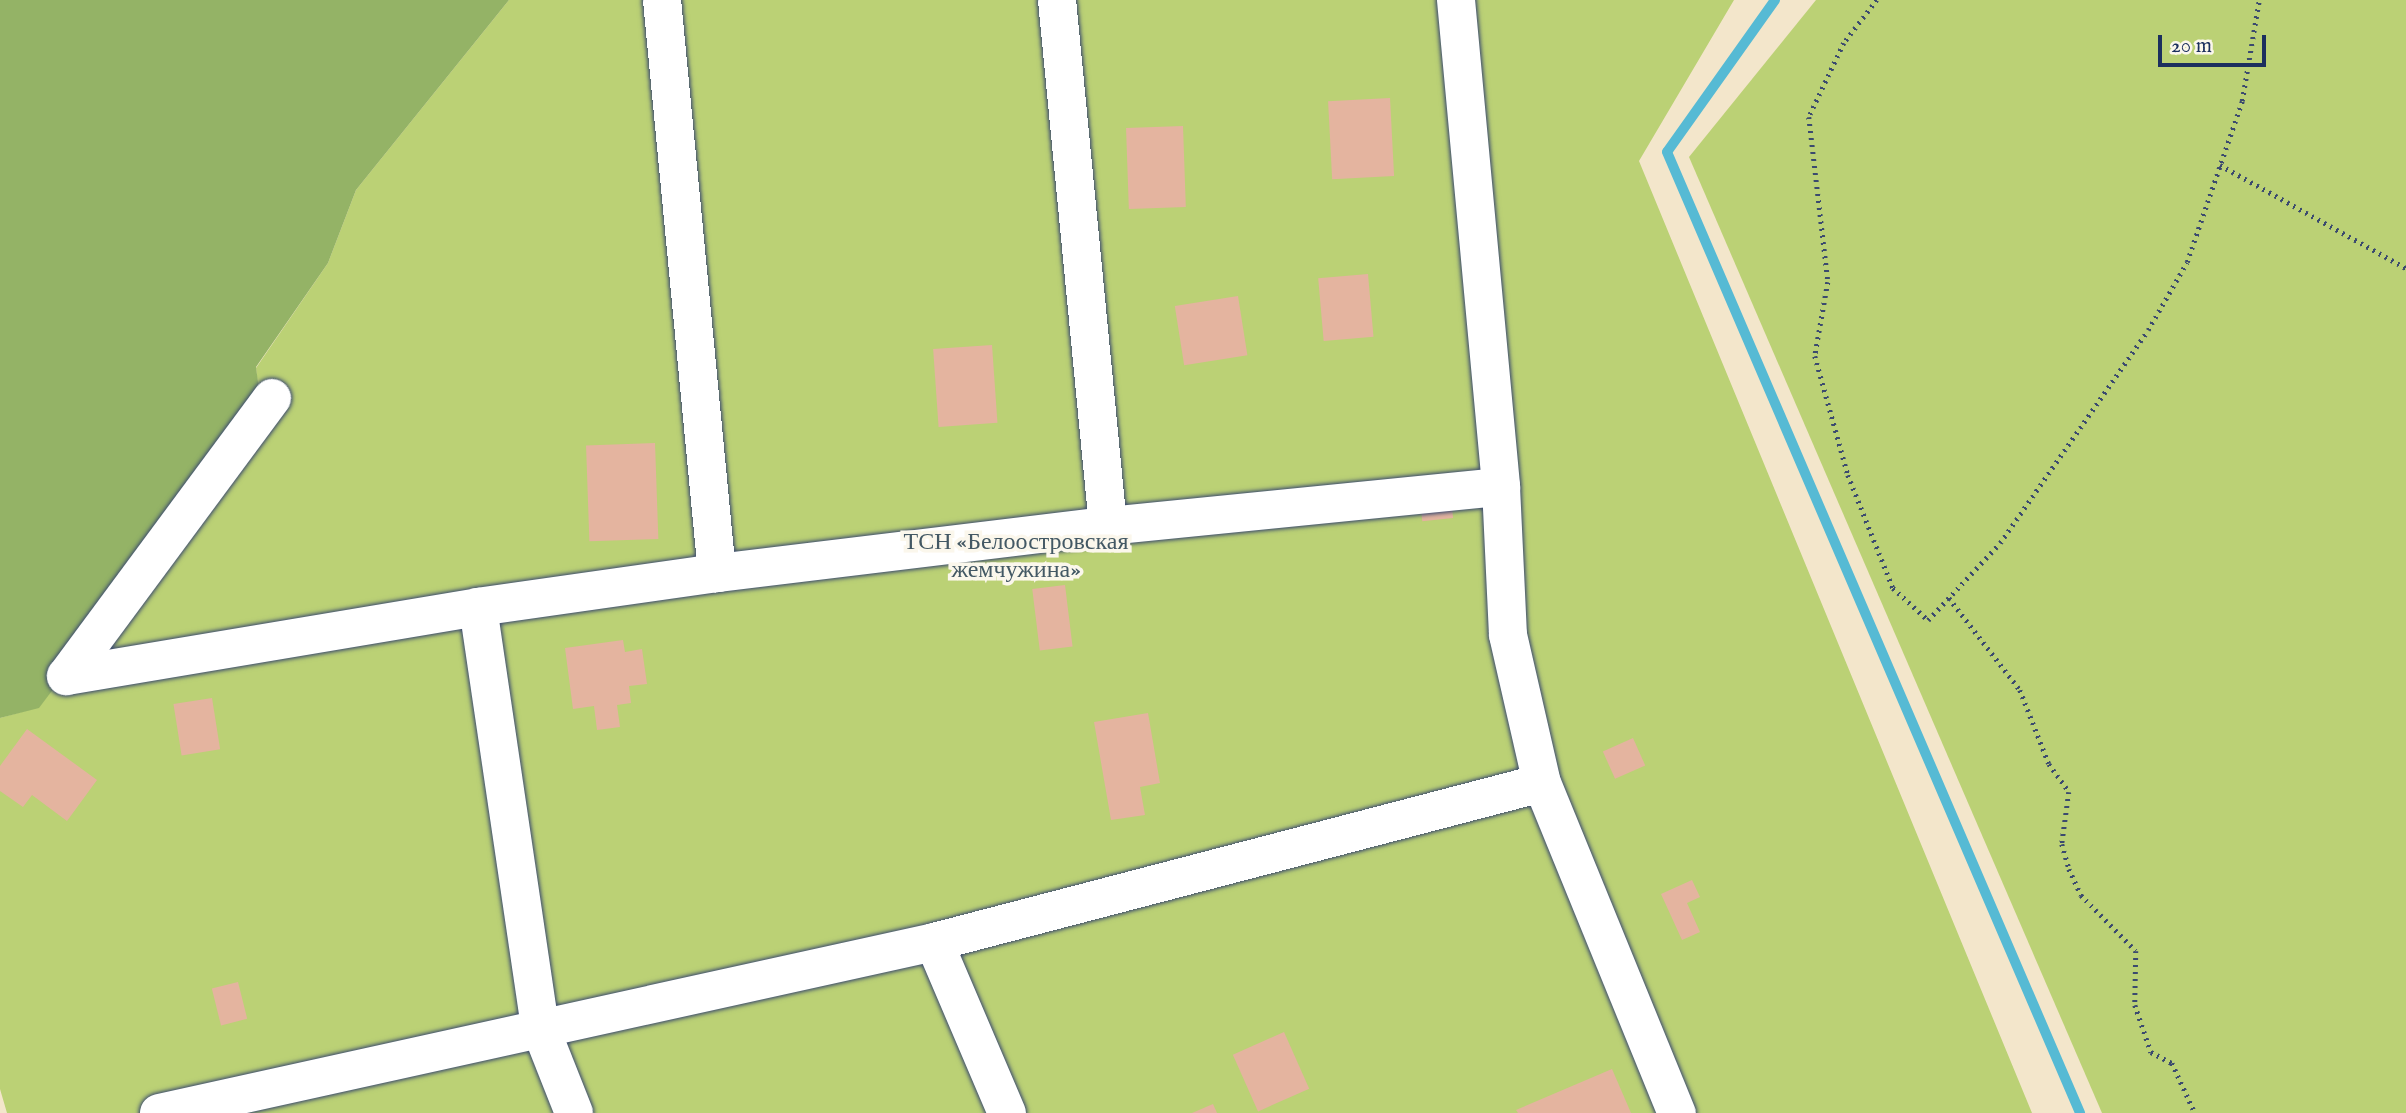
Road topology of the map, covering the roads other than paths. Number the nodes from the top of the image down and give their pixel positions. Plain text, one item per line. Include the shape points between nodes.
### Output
1 (662, 0) edge
2 (1057, 0) edge
3 (1455, 0) edge
4 (272, 398) dead end
5 (1501, 487) junction
6 (1108, 526) junction
7 (717, 573) junction
8 (478, 607) junction
9 (1542, 783) junction
10 (934, 942) junction
11 (540, 1027) junction
12 (159, 1113) edge
13 (573, 1113) edge
14 (1007, 1113) edge
15 (1677, 1113) edge

1 - 7 street
2 - 6 street
3 - 5 street
4 - 8 street via 66,676
5 - 6 street
5 - 9 street via 1508,635
6 - 7 street
7 - 8 street
8 - 11 street
9 - 10 street
9 - 15 street
10 - 11 street
10 - 14 street
11 - 12 street
11 - 13 street

